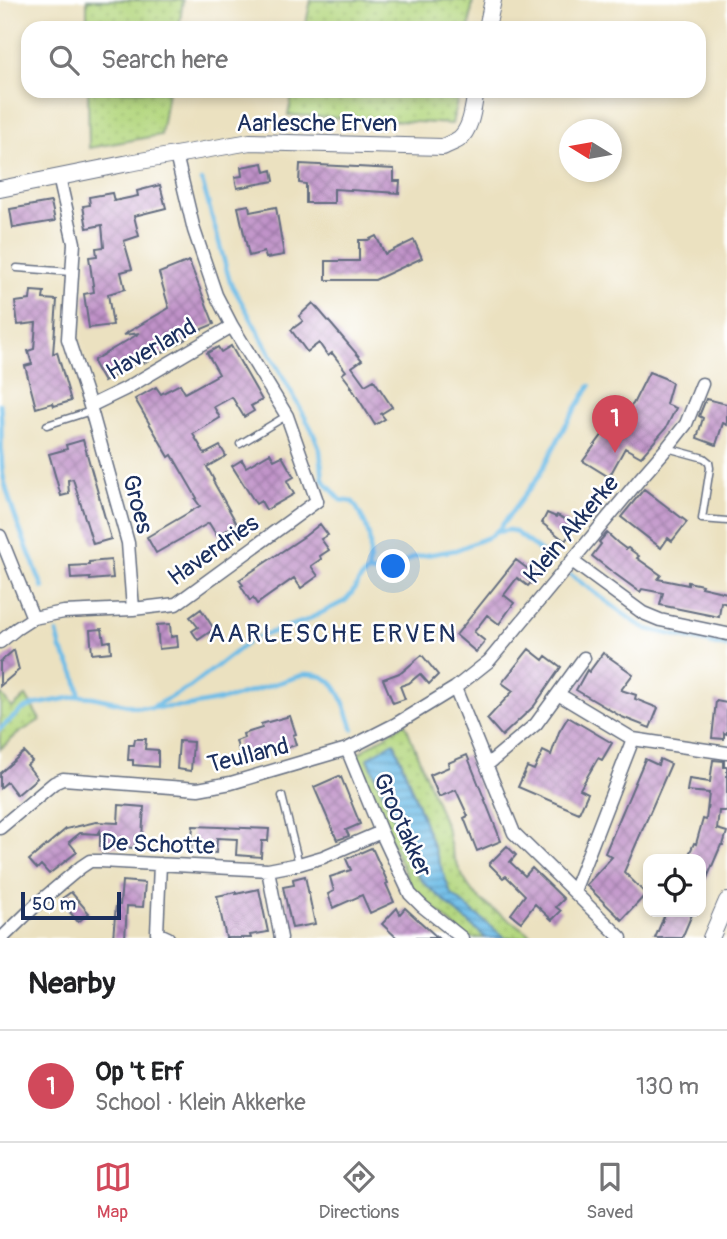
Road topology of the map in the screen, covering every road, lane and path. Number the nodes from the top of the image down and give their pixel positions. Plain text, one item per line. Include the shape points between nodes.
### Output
1 (493, 0) edge
2 (488, 21) edge
3 (475, 98) edge
4 (176, 155) junction
5 (59, 177) junction
6 (0, 189) edge
7 (17, 268) dead end
8 (72, 272) junction
9 (232, 326) junction
10 (702, 384) dead end
11 (91, 409) junction
12 (287, 416) junction
13 (47, 425) dead end
14 (240, 444) dead end
15 (667, 449) junction
16 (727, 521) edge
17 (0, 536) edge
18 (572, 561) junction
19 (133, 608) junction
20 (33, 618) junction
21 (727, 634) edge
22 (0, 642) edge
23 (584, 657) dead end
24 (456, 688) junction
25 (558, 694) junction
26 (633, 740) junction
27 (347, 749) junction
28 (727, 753) edge
29 (487, 765) junction
30 (282, 796) dead end
31 (0, 828) edge
32 (381, 832) junction
33 (160, 864) junction
34 (299, 864) junction
35 (268, 870) junction
36 (574, 891) junction
37 (727, 901) edge
38 (2, 938) edge
39 (168, 938) edge
40 (281, 938) edge
41 (462, 938) edge
42 (621, 938) edge
43 (711, 938) edge

1 - 2 street
3 - 4 street, Aarlesche Erven via 466,130 443,147 250,142
4 - 5 street, Aarlesche Erven
4 - 9 street, Haverdries via 194,230
5 - 6 street, Aarlesche Erven
5 - 8 street, Groes via 74,243
7 - 8 lane
8 - 11 street, Groes via 68,339
9 - 11 street, Haverland
9 - 12 street, Haverdries
10 - 15 street, Klein Akkerke via 686,424
11 - 13 lane
11 - 19 street, Groes via 128,542
12 - 14 lane
12 - 19 street, Haverdries via 317,501 176,604
15 - 16 lane via 709,462 702,519
15 - 18 street, Klein Akkerke
17 - 20 street
18 - 21 street via 643,613
18 - 24 street, Klein Akkerke via 489,662
19 - 20 street, Haverdries
20 - 22 street
23 - 25 street
24 - 27 street, Klein Akkerke
24 - 29 street
25 - 26 street
25 - 29 street via 536,724
26 - 28 street
26 - 36 street
27 - 31 street, Teulland via 198,789 63,779
27 - 32 street, Grootakker
29 - 36 street via 514,833
30 - 34 lane
32 - 34 street, De Schotte
32 - 41 street, Grootakker via 410,894
33 - 35 street, De Schotte
33 - 38 street, De Schotte via 90,861
33 - 39 street via 157,933
34 - 35 street, De Schotte
35 - 40 street
36 - 42 street
37 - 43 street

